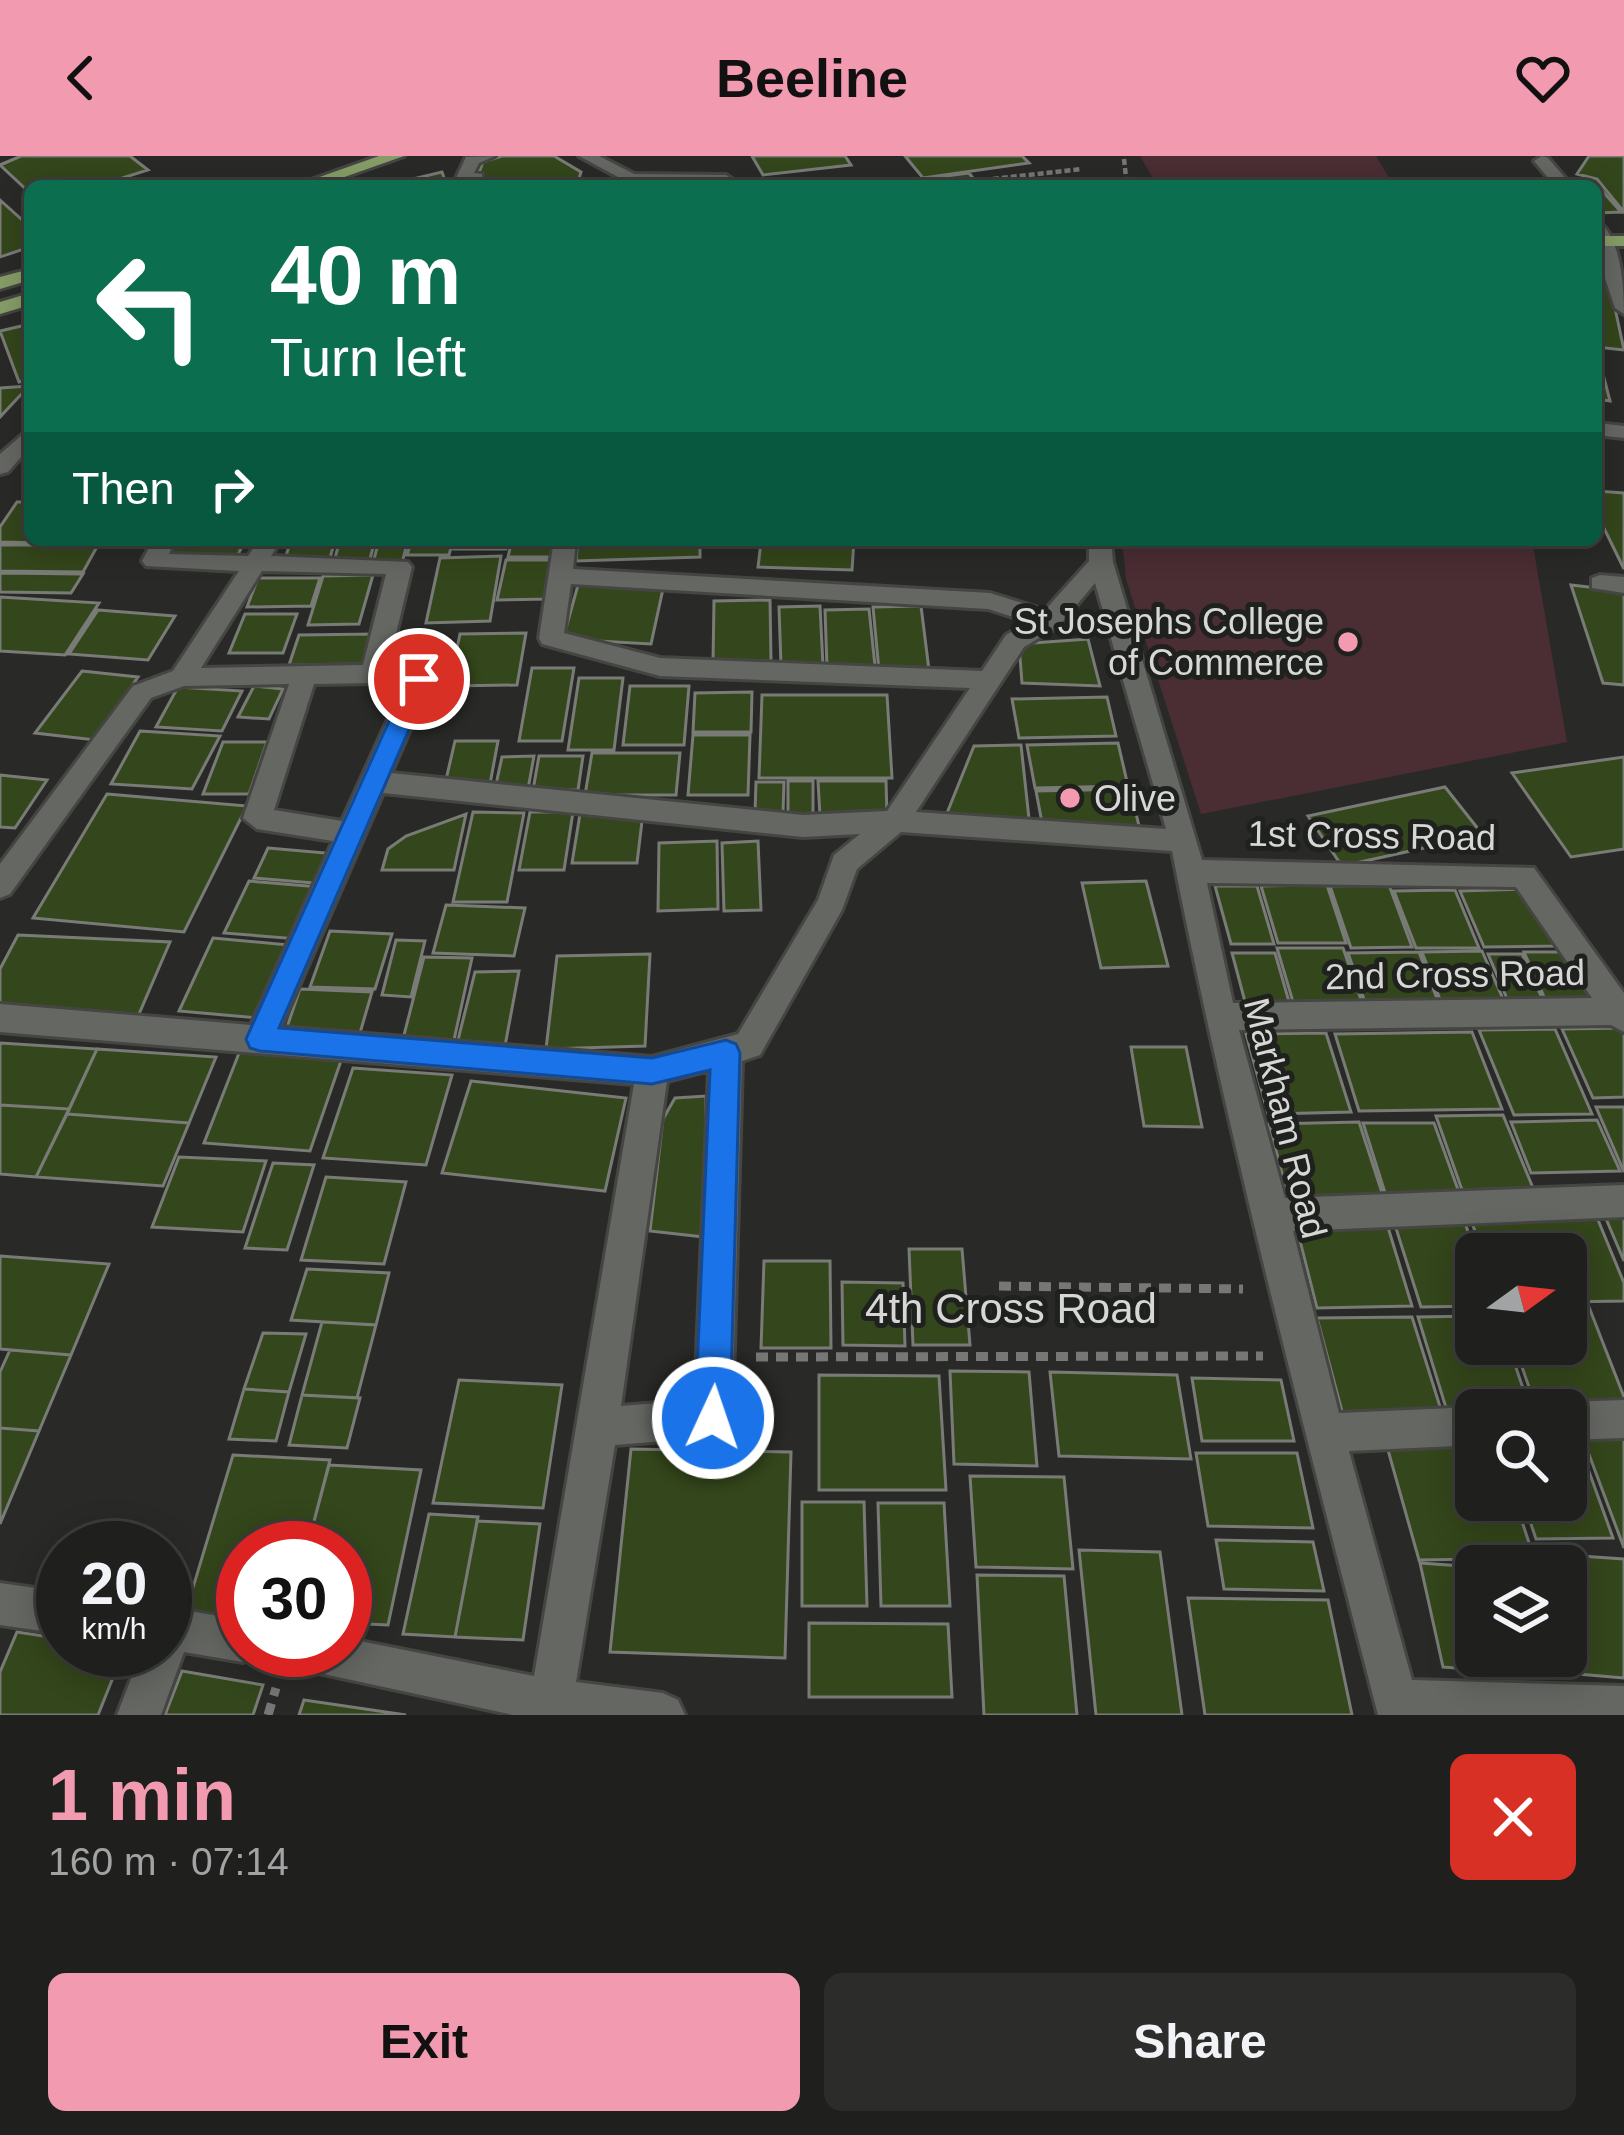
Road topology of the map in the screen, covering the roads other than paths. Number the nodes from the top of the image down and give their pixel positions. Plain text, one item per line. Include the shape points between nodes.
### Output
1 (396, 156) edge
2 (487, 156) edge
3 (587, 156) edge
4 (1542, 161) dead end
5 (476, 178) dead end
6 (321, 180) edge
7 (726, 180) edge
8 (1559, 180) edge
9 (1605, 237) edge
10 (1624, 308) edge
11 (24, 441) edge
12 (0, 467) edge
13 (161, 546) edge
14 (266, 546) edge
15 (565, 546) edge
16 (1101, 551) edge
17 (255, 565) junction
18 (561, 577) junction
19 (1050, 620) junction
20 (374, 674) junction
21 (182, 676) junction
22 (304, 676) junction
23 (988, 680) junction
24 (377, 782) junction
25 (895, 821) junction
26 (354, 834) junction
27 (1187, 856) junction
28 (0, 886) edge
29 (1621, 1014) edge
30 (1220, 1017) junction
31 (0, 1018) edge
32 (260, 1039) junction
33 (726, 1053) junction
34 (652, 1071) junction
35 (1624, 1202) edge
36 (1272, 1215) junction
37 (1624, 1419) edge
38 (1587, 1420) edge
39 (599, 1427) junction
40 (1455, 1427) edge
41 (1322, 1432) junction
42 (0, 1604) edge
43 (36, 1609) edge
44 (372, 1667) edge
45 (152, 1677) edge
46 (550, 1708) edge
47 (1398, 1708) edge
48 (1624, 1708) edge
49 (139, 1715) edge
50 (663, 1715) edge

1 - 6 main road
2 - 5 street via 472,160 464,178
3 - 7 street via 631,179
4 - 8 street
9 - 10 street
11 - 12 street
13 - 17 street via 154,561
14 - 17 street
15 - 18 street
16 - 19 street
16 - 27 street, Markham Road
17 - 20 street via 400,567
17 - 21 street
18 - 19 street via 990,601
18 - 23 street via 551,638 660,667
19 - 23 street via 1015,641
20 - 22 street
20 - 24 street via 419,679
21 - 22 street
21 - 28 street via 142,692
22 - 26 street via 257,818
23 - 25 street
24 - 25 street via 803,826
24 - 26 street
25 - 27 street
25 - 33 street via 844,863 832,902 749,1045
26 - 32 street
27 - 29 street, 1st Cross Road via 1524,876
27 - 30 street, Markham Road
29 - 30 street, 2nd Cross Road
30 - 36 street, Markham Road
31 - 32 street
32 - 34 street
33 - 34 street
33 - 39 street via 713,1418
34 - 39 street
35 - 36 street
36 - 41 street, Markham Road
37 - 38 street
39 - 46 street
40 - 41 street
41 - 47 street, Markham Road
42 - 43 street
44 - 46 street
45 - 49 street
46 - 50 street
47 - 48 street

